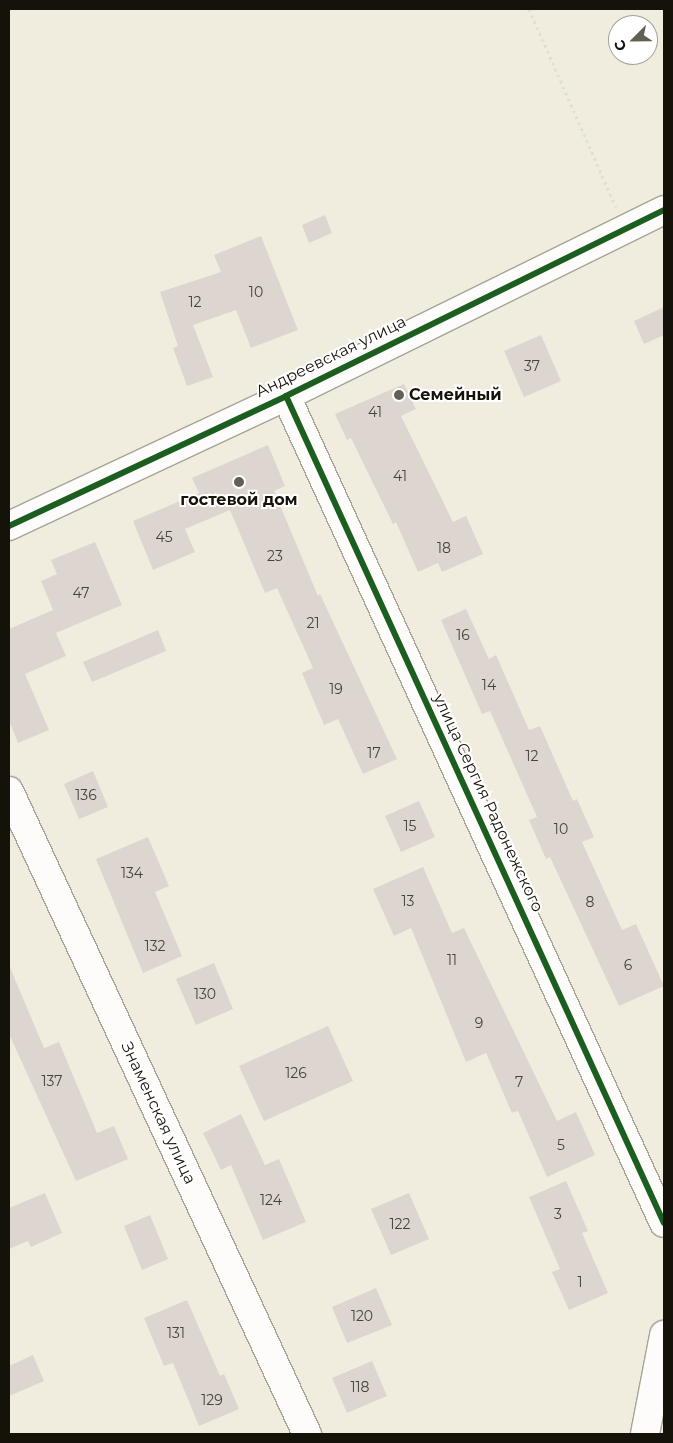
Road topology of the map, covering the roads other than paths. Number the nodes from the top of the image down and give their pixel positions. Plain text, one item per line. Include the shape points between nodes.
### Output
1 (664, 210) edge
2 (286, 396) junction
3 (9, 526) edge
4 (9, 791) edge
5 (664, 1223) edge
6 (664, 1335) edge
7 (307, 1434) edge
8 (645, 1434) edge

1 - 2 street, Андреевская улица
2 - 3 street, Андреевская улица
2 - 5 street, улица Сергия Радонежского
4 - 7 street, Знаменская улица
6 - 8 street

